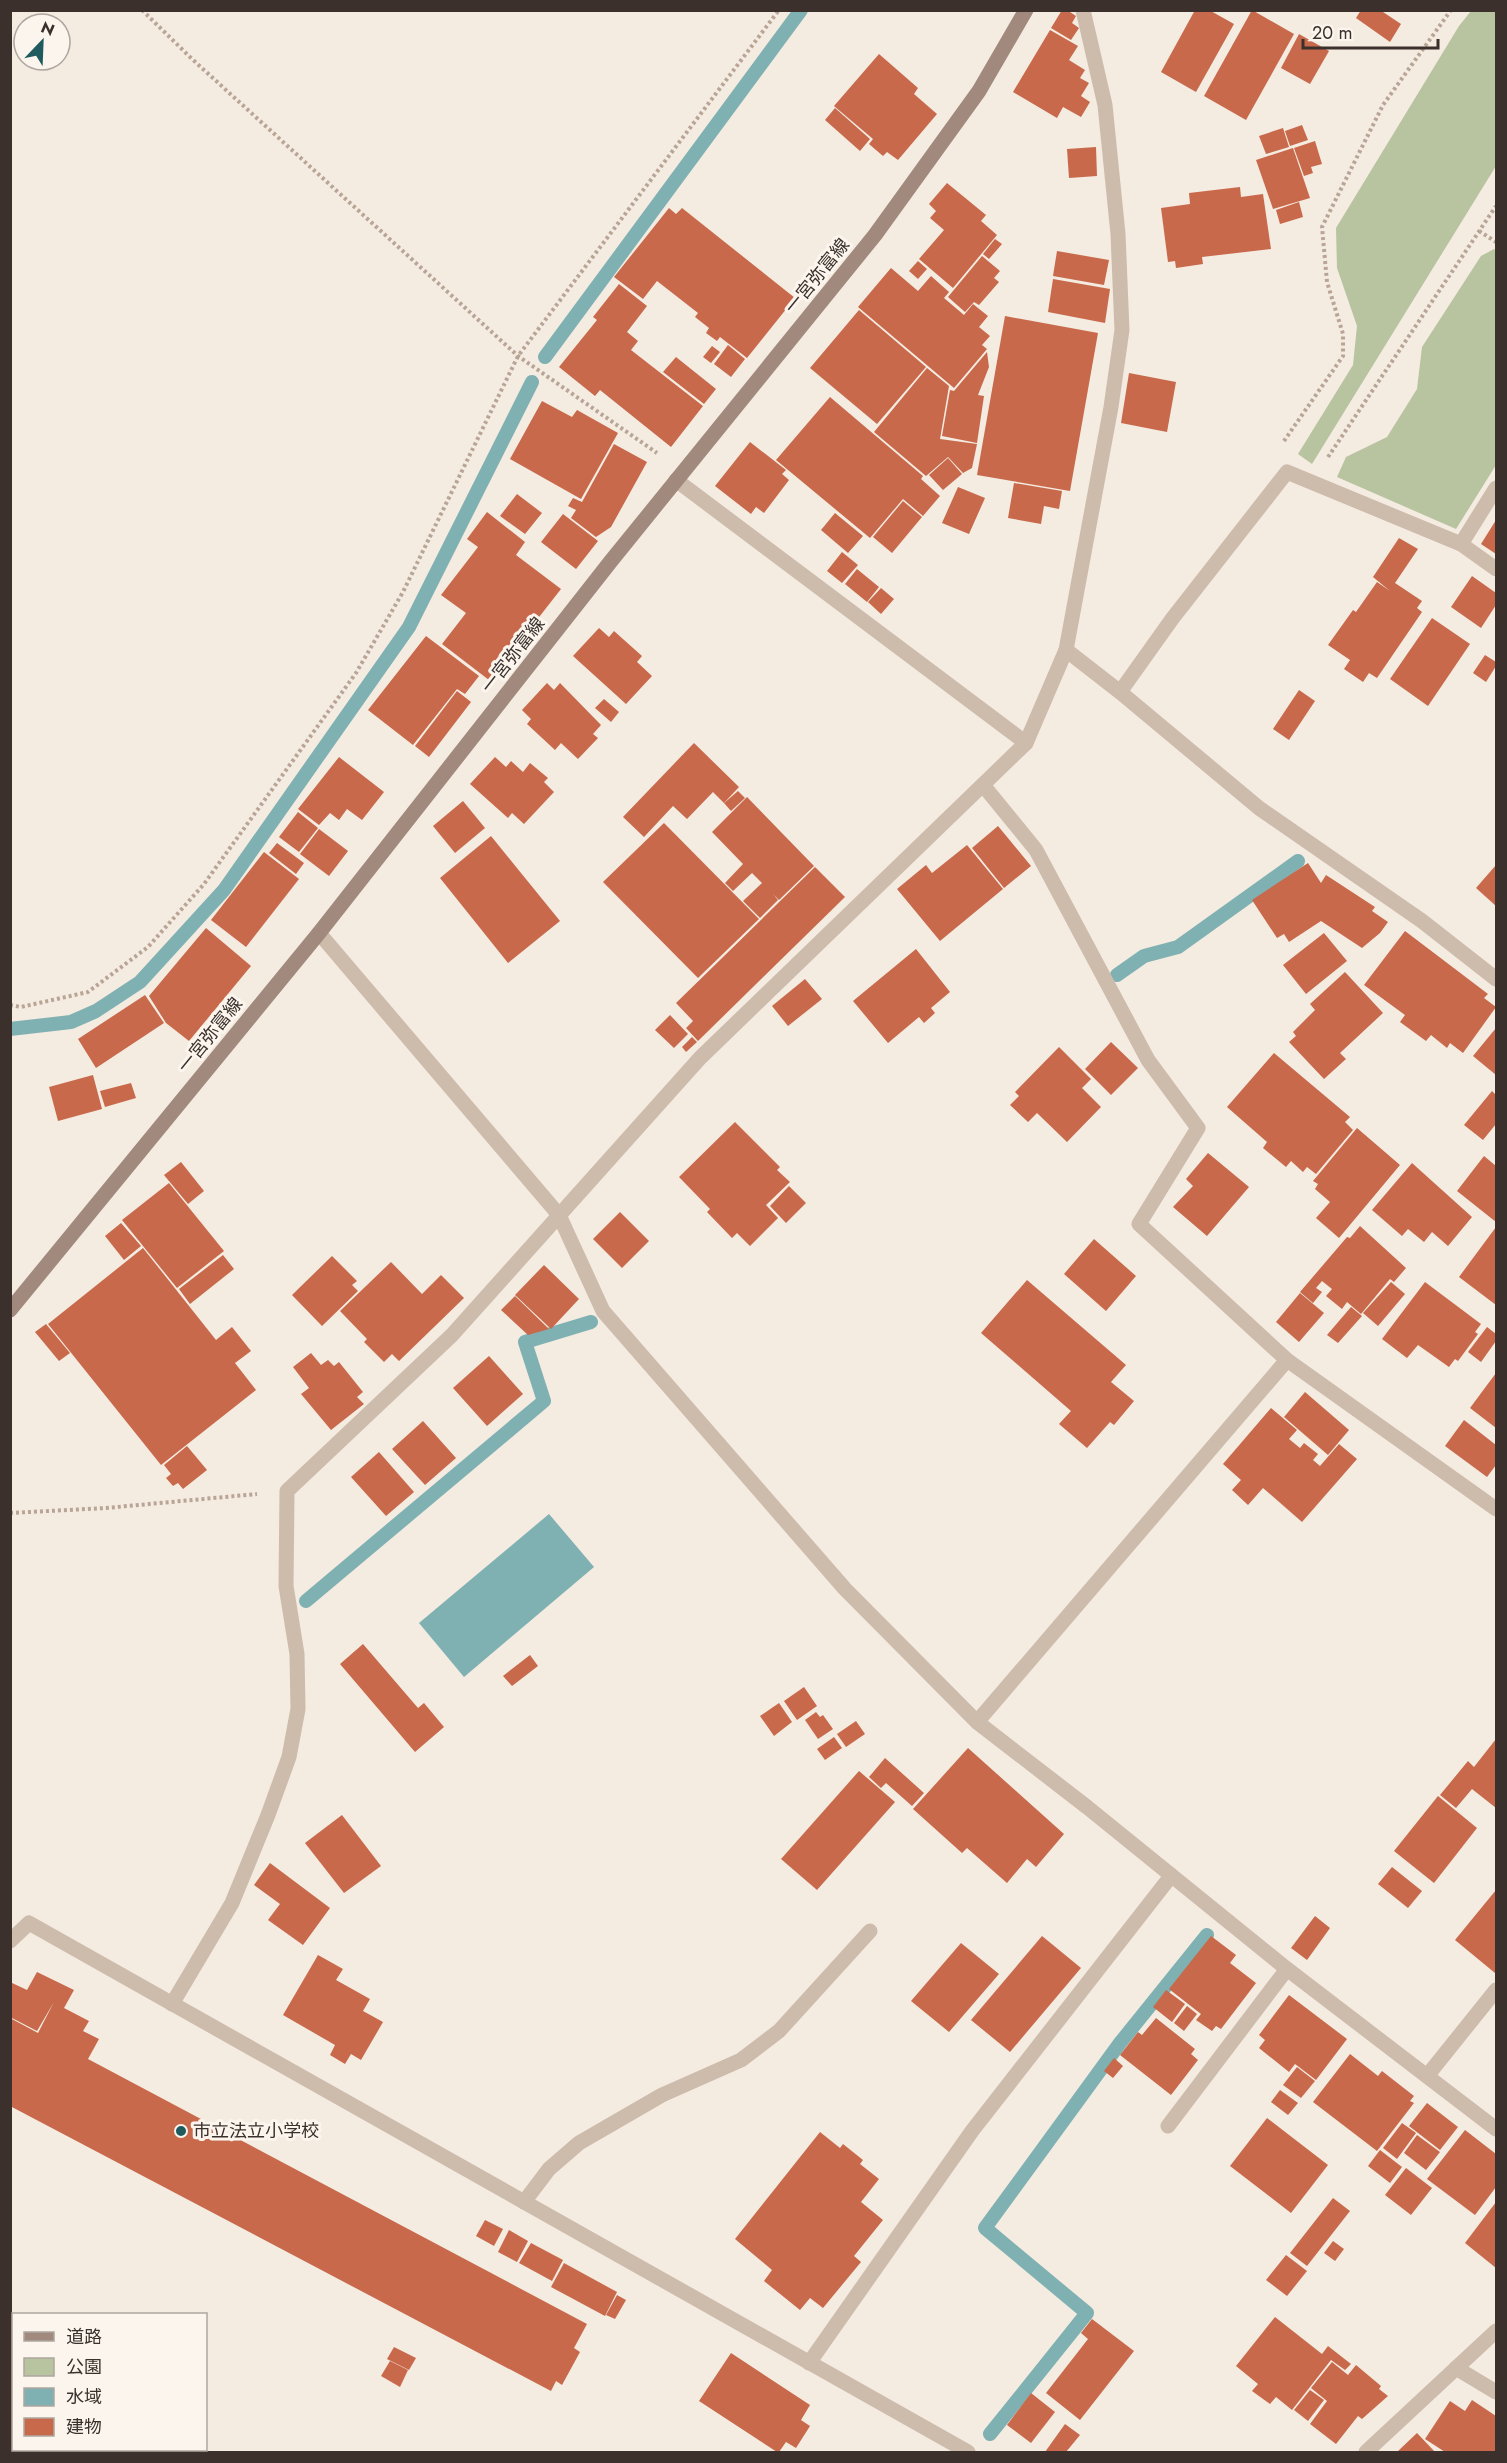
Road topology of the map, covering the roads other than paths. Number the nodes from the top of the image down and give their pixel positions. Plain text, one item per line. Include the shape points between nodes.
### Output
1 (1026, 10) edge
2 (1083, 10) edge
3 (680, 476) junction
4 (1497, 488) edge
5 (1461, 544) junction
6 (1497, 569) edge
7 (1066, 650) junction
8 (1120, 692) junction
9 (1026, 743) junction
10 (983, 785) junction
11 (319, 933) junction
12 (1497, 979) edge
13 (559, 1215) junction
14 (10, 1310) edge
15 (1287, 1360) junction
16 (1497, 1509) edge
17 (977, 1722) junction
18 (1171, 1876) junction
19 (870, 1931) dead end
20 (10, 1941) edge
21 (1287, 1970) junction
22 (1497, 1990) edge
23 (172, 2004) junction
24 (1427, 2076) junction
25 (1168, 2126) dead end
26 (1497, 2129) edge
27 (524, 2202) junction
28 (1497, 2331) edge
29 (809, 2363) junction
30 (1456, 2368) junction
31 (1497, 2392) edge
32 (968, 2452) edge
33 (1366, 2452) edge

1 - 3 main road, 一宮弥富線 via 979,91 875,235
2 - 7 street via 1106,105 1122,330
3 - 9 street
3 - 11 main road, 一宮弥富線
4 - 5 street
5 - 6 street
5 - 8 street via 1287,472
7 - 8 street
7 - 9 street
8 - 12 street via 1259,808 1422,921
9 - 10 street
10 - 13 street via 700,1058
10 - 15 street via 1036,850 1148,1060 1198,1128 1139,1224
11 - 13 street
11 - 14 main road, 一宮弥富線
13 - 17 street via 603,1311 845,1589
13 - 23 street via 452,1335 287,1491 286,1586 297,1654 298,1709 289,1757 232,1904
15 - 16 street
15 - 17 street
17 - 18 street
18 - 21 street
18 - 29 street via 972,2131
19 - 27 street via 779,2031 741,2060 662,2095 579,2143 549,2169
20 - 23 street via 28,1923
21 - 24 street
21 - 25 street
22 - 24 street
23 - 27 street
24 - 26 street
27 - 29 street
28 - 30 street
29 - 32 street
30 - 31 street
30 - 33 street

